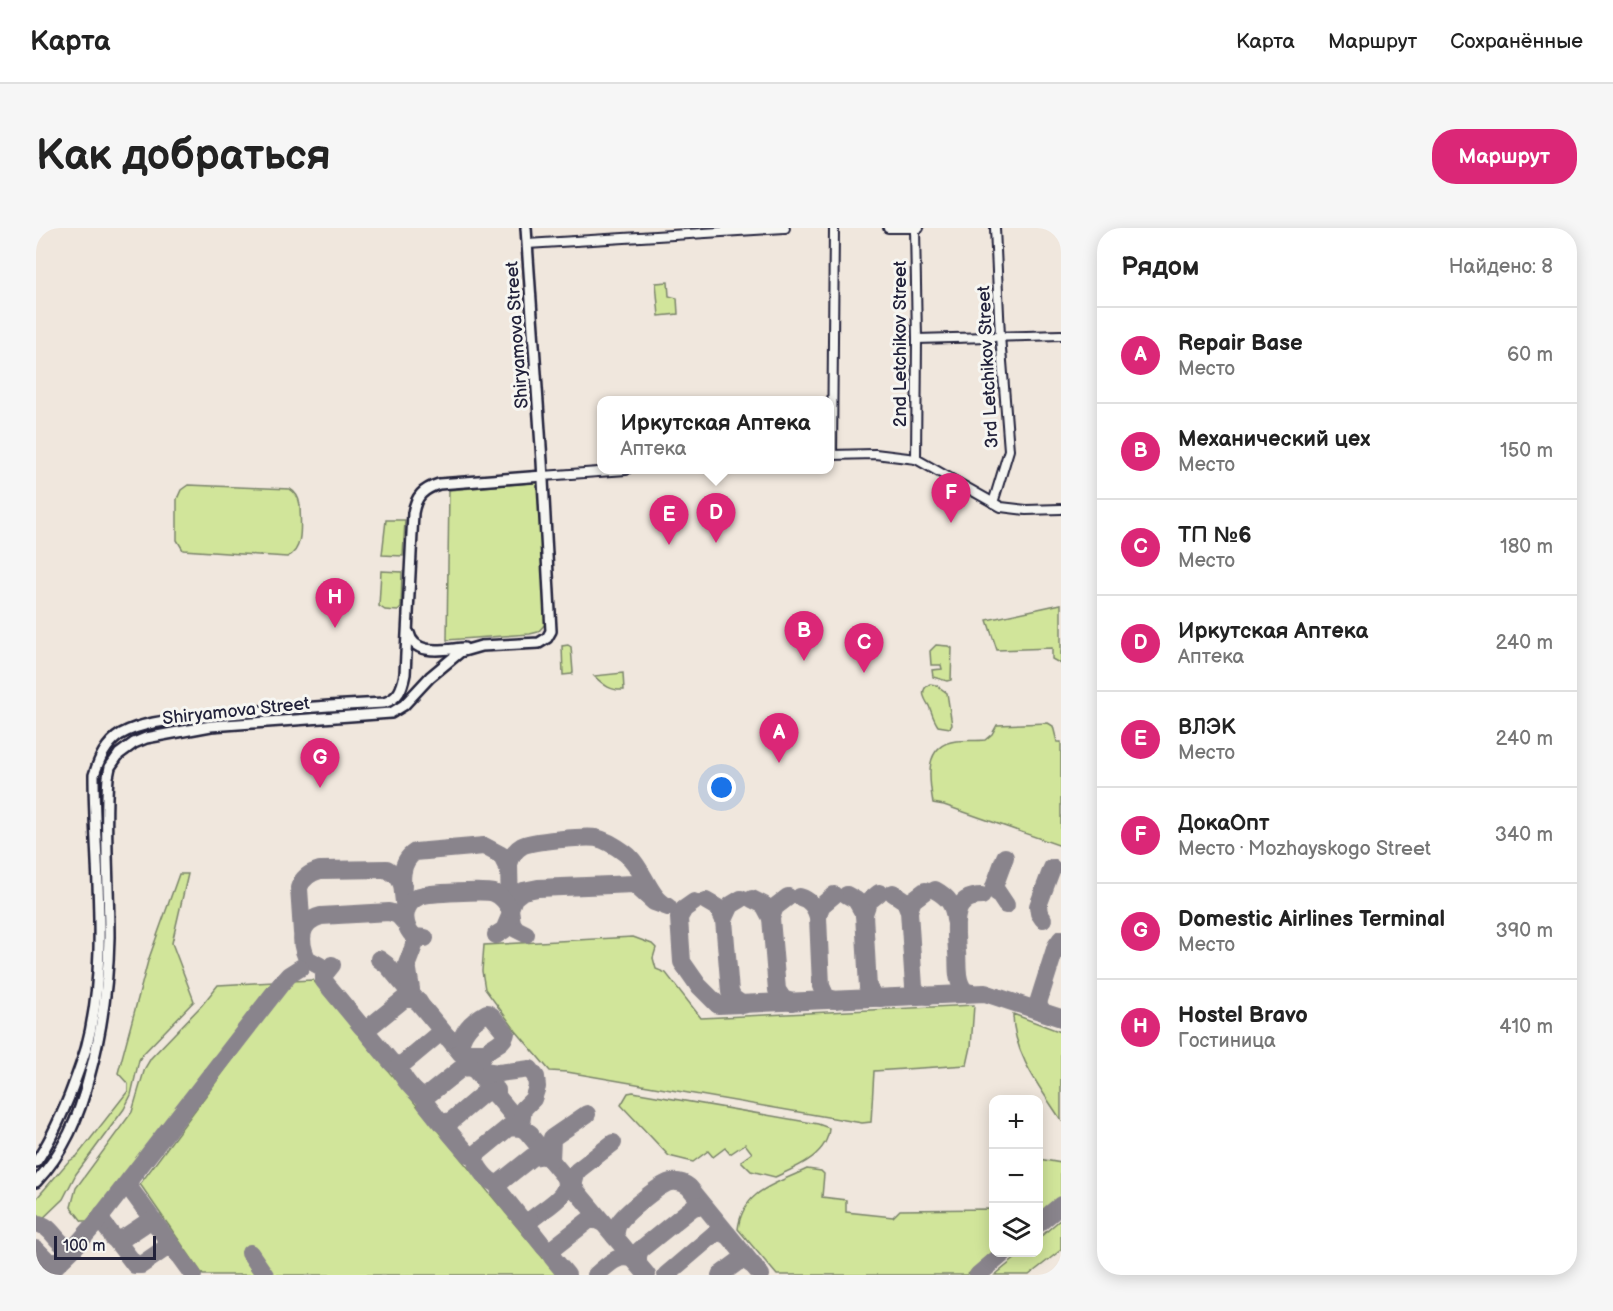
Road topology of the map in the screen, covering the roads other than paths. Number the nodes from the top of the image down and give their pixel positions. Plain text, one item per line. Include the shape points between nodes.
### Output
1 (526, 228) edge
2 (785, 228) edge
3 (834, 228) edge
4 (888, 228) edge
5 (915, 228) edge
6 (920, 228) edge
7 (995, 228) edge
8 (527, 244) junction
9 (1061, 335) edge
10 (1000, 336) junction
11 (917, 339) junction
12 (832, 396) edge
13 (834, 454) edge
14 (916, 459) junction
15 (597, 472) edge
16 (543, 476) junction
17 (993, 502) junction
18 (1061, 510) edge
19 (407, 621) junction
20 (481, 646) junction
21 (89, 1079) junction
22 (75, 1080) junction
23 (54, 1131) junction
24 (69, 1136) junction
25 (36, 1162) edge
26 (36, 1182) edge

1 - 8 main road, Shiryamova Street
2 - 8 street
3 - 12 street
4 - 5 street
5 - 6 street
5 - 11 street, 2nd Letchikov Street
7 - 10 street, 3rd Letchikov Street
8 - 16 main road, Shiryamova Street
9 - 10 street
10 - 11 street
10 - 17 street, 3rd Letchikov Street via 1009,450
11 - 14 street, 2nd Letchikov Street
13 - 14 street
14 - 17 street
15 - 16 street
16 - 19 main road, Shiryamova Street via 439,484 418,496 413,513
16 - 20 main road, Shiryamova Street via 552,631 539,643
17 - 18 street via 1026,510
19 - 20 main road via 411,639 424,648 435,651
19 - 22 main road, Shiryamova Street via 403,684 391,700 168,720 120,735 104,751 94,775 97,977 90,1029
20 - 21 main road, Shiryamova Street via 455,654 391,713 203,728 146,738 119,754 108,777 107,975 102,1025
21 - 22 main road via 81,1095 75,1092
21 - 24 main road, Shiryamova Street
22 - 23 main road, Shiryamova Street
23 - 24 main road via 58,1125 66,1125
23 - 25 main road, Shiryamova Street
24 - 26 main road, Shiryamova Street

